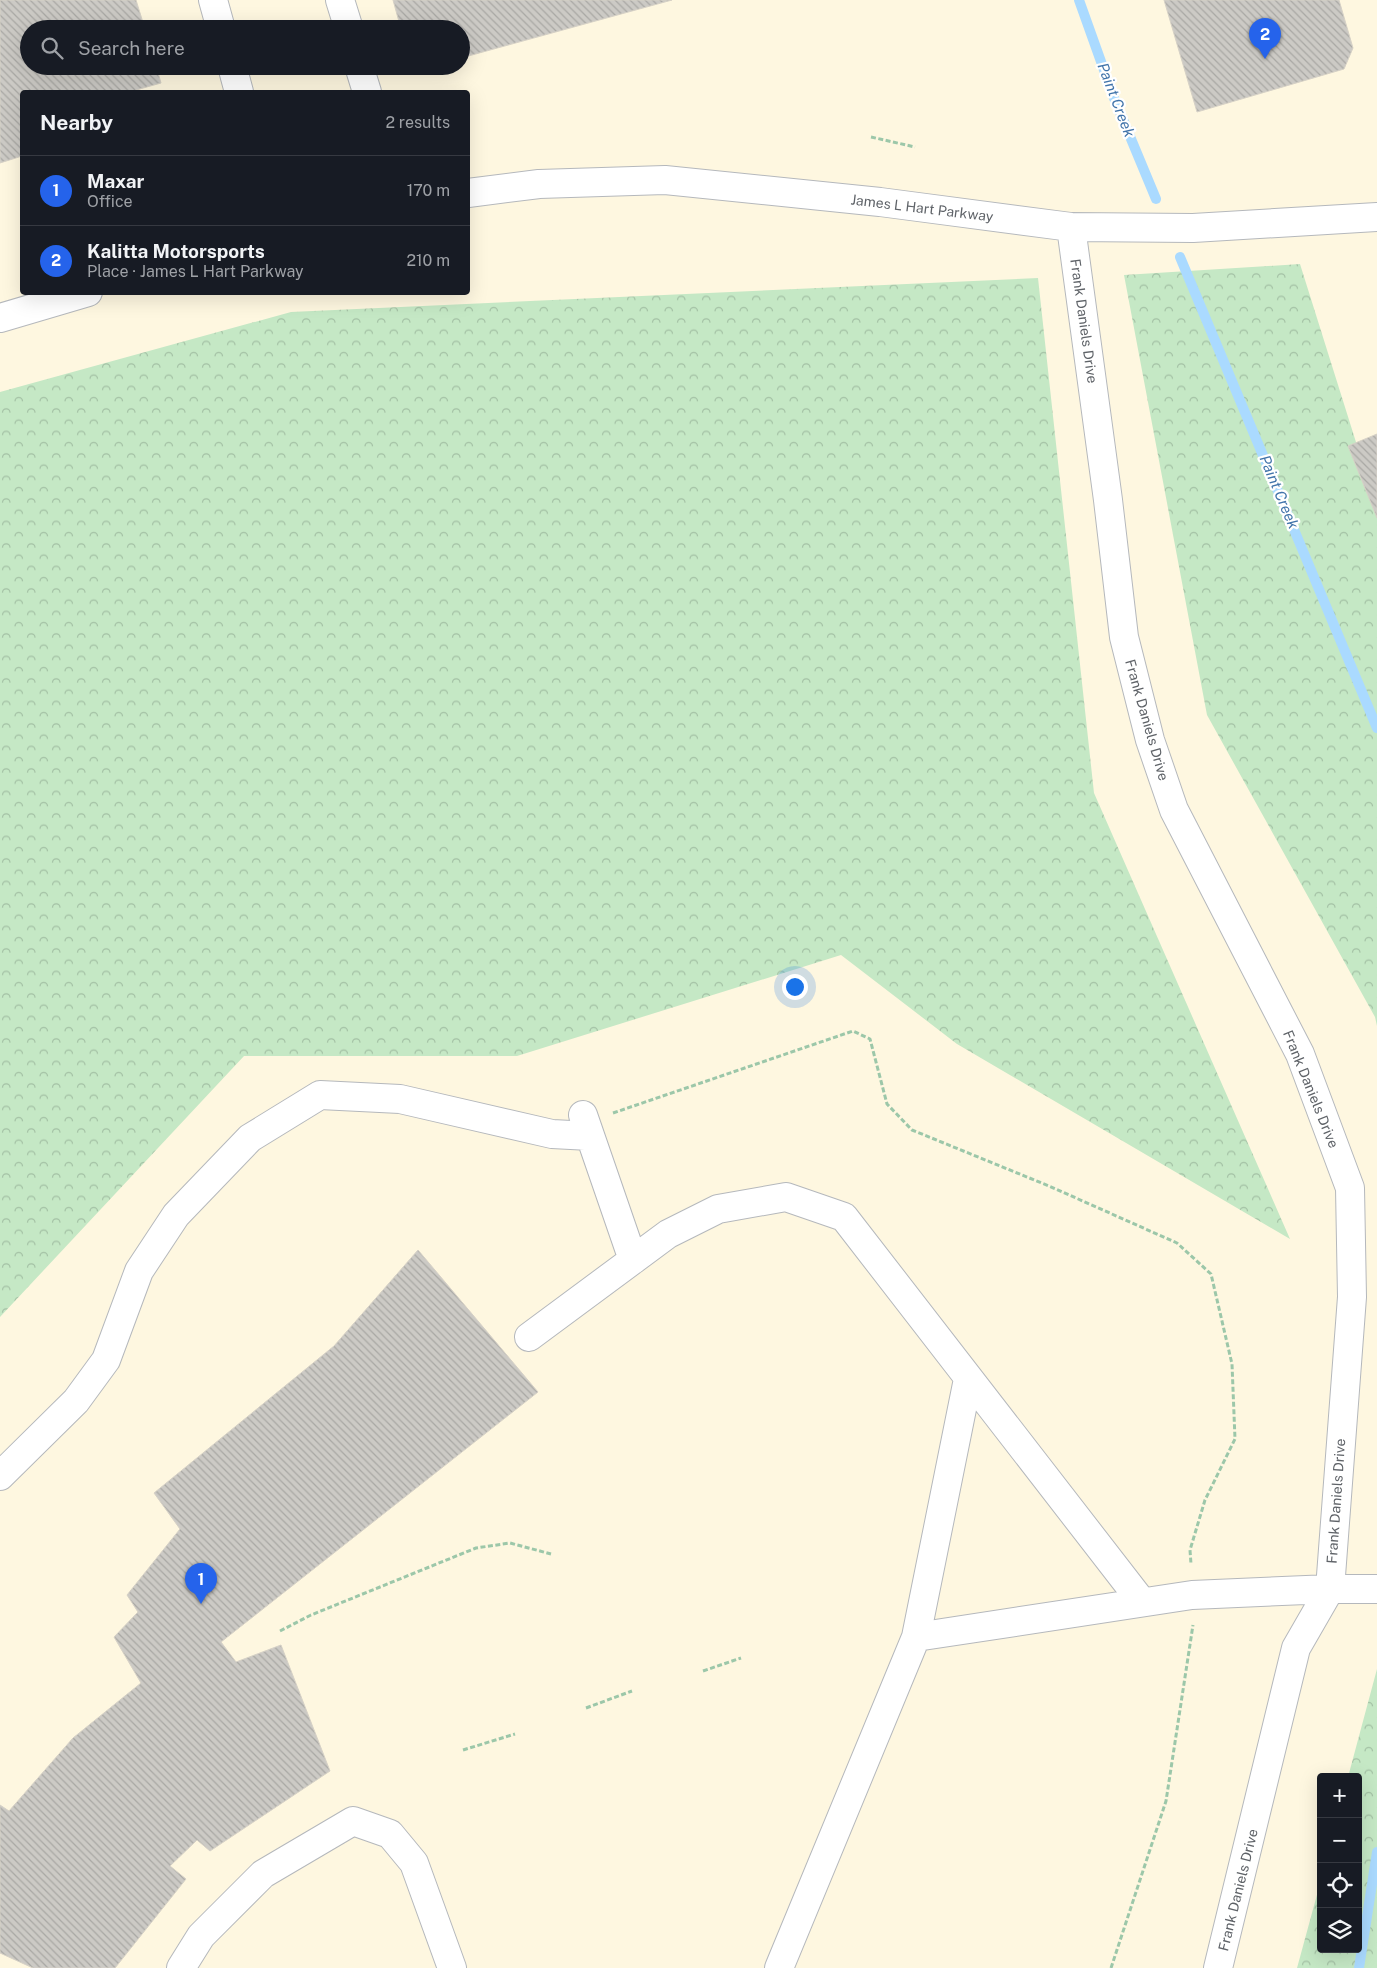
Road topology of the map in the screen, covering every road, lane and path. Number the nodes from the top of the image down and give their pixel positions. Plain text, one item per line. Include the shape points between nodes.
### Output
1 (213, 0) edge
2 (340, 0) edge
3 (219, 20) edge
4 (346, 20) edge
5 (234, 75) edge
6 (362, 75) edge
7 (238, 90) edge
8 (366, 90) edge
9 (871, 137) dead end
10 (915, 147) dead end
11 (470, 193) edge
12 (1377, 217) edge
13 (1071, 227) junction
14 (78, 295) edge
15 (0, 318) edge
16 (586, 1125) junction
17 (633, 1260) junction
18 (529, 1337) dead end
19 (968, 1379) junction
20 (0, 1476) edge
21 (551, 1554) dead end
22 (1330, 1589) junction
23 (1377, 1589) edge
24 (1192, 1595) junction
25 (1142, 1602) junction
26 (280, 1631) dead end
27 (916, 1637) junction
28 (741, 1658) dead end
29 (704, 1671) dead end
30 (632, 1691) dead end
31 (586, 1708) dead end
32 (515, 1734) dead end
33 (463, 1750) dead end
34 (181, 1968) edge
35 (452, 1968) edge
36 (779, 1968) edge
37 (1111, 1968) edge
38 (1218, 1968) edge

1 - 3 street
2 - 4 street
5 - 7 street
6 - 8 street
9 - 10 path
11 - 13 street, James L Hart Parkway via 539,184 665,180 880,202
12 - 13 street, James L Hart Parkway via 1193,228
13 - 22 street, Frank Daniels Drive via 1124,637 1150,740 1174,810 1300,1054 1350,1188 1352,1297
14 - 15 street
16 - 17 street
16 - 20 street via 552,1134 400,1099 320,1094 250,1138 176,1215 139,1271 106,1360 76,1401
16 - 24 path via 853,1031 870,1039 887,1104 912,1130 1177,1243 1211,1274 1232,1364 1235,1439 1205,1500 1190,1550
17 - 18 street
17 - 19 street via 668,1234 718,1209 786,1197 844,1217
19 - 25 street
19 - 27 street
21 - 26 path via 510,1543 476,1548 311,1614
22 - 23 street
22 - 24 street
22 - 38 street, Frank Daniels Drive via 1296,1648
24 - 25 street
24 - 37 path via 1193,1630 1166,1801
25 - 27 street
27 - 36 street
28 - 29 path
30 - 31 path
32 - 33 path
34 - 35 street via 201,1936 263,1874 353,1821 390,1834 414,1863

